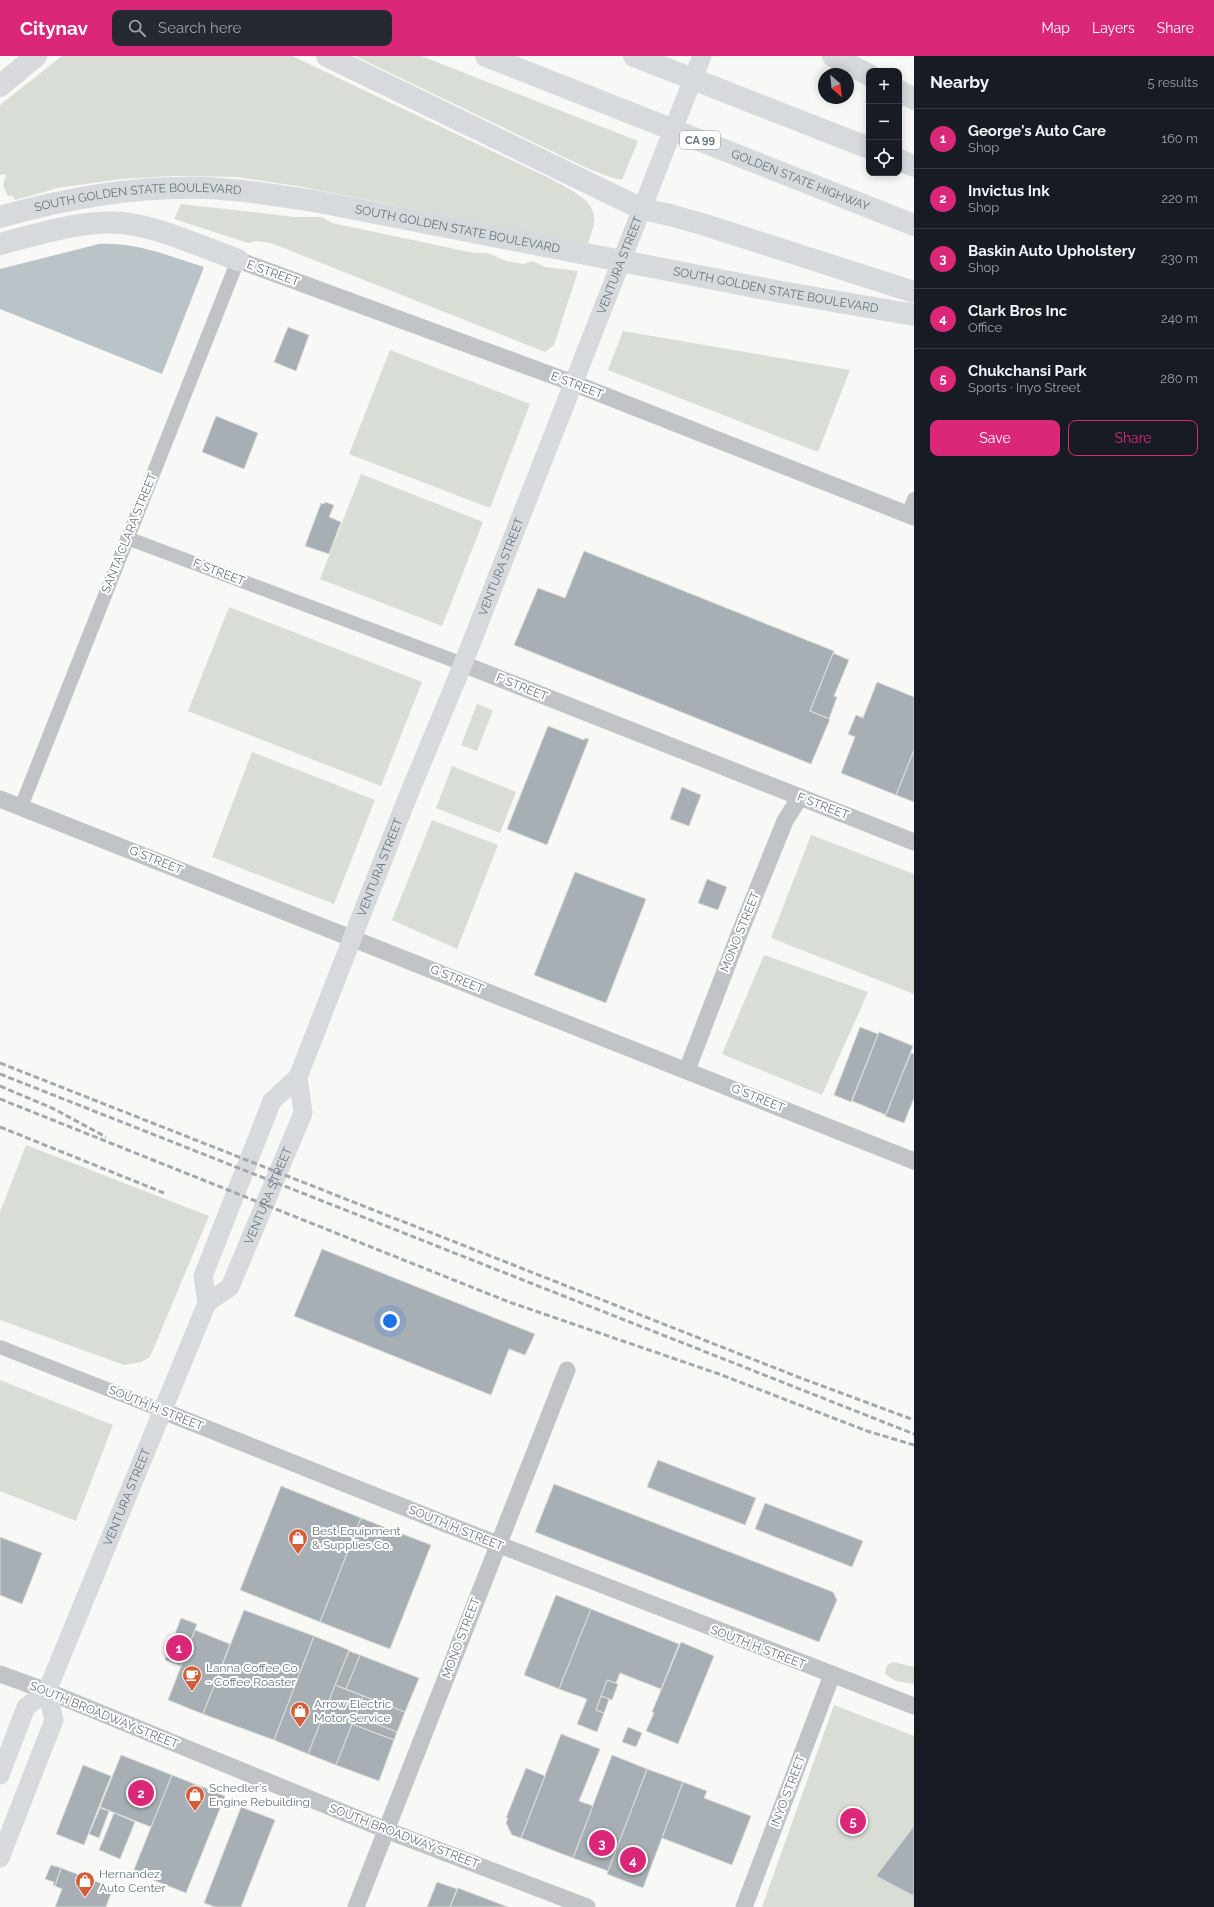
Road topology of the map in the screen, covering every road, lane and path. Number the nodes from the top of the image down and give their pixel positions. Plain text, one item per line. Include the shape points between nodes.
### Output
1 (36, 56) edge
2 (327, 56) edge
3 (486, 56) edge
4 (634, 56) edge
5 (702, 56) edge
6 (832, 56) edge
7 (866, 73) edge
8 (0, 86) edge
9 (902, 93) edge
10 (914, 99) edge
11 (866, 147) edge
12 (902, 161) edge
13 (914, 166) edge
14 (642, 209) junction
15 (0, 218) edge
16 (914, 225) edge
17 (0, 244) edge
18 (238, 260) junction
19 (914, 292) edge
20 (914, 315) edge
21 (573, 383) junction
22 (914, 499) edge
23 (911, 516) edge
24 (127, 538) junction
25 (463, 664) junction
26 (800, 797) junction
27 (0, 799) edge
28 (21, 807) junction
29 (914, 842) edge
30 (687, 1070) junction
31 (298, 1077) junction
32 (914, 1160) edge
33 (207, 1303) junction
34 (0, 1347) edge
35 (567, 1370) dead end
36 (163, 1411) junction
37 (498, 1545) junction
38 (0, 1674) edge
39 (832, 1676) junction
40 (47, 1691) junction
41 (914, 1706) edge
42 (0, 1775) edge
43 (386, 1830) junction
44 (0, 1858) edge
45 (356, 1907) edge
46 (587, 1907) edge
47 (744, 1907) edge

1 - 8 highway
2 - 14 highway
3 - 16 highway, GOLDEN STATE HIGHWAY / CA 99
4 - 11 highway
5 - 14 main road, VENTURA STREET
6 - 7 highway
9 - 10 highway
12 - 13 highway
14 - 19 highway via 702,224
14 - 21 main road, VENTURA STREET
15 - 20 highway, SOUTH GOLDEN STATE BOULEVARD via 69,199 119,192 199,188 259,193 314,201 773,291
17 - 18 highway via 69,227 123,223 167,234
18 - 21 street, E STREET
18 - 24 street, SANTA CLARA STREET
21 - 23 street, E STREET
21 - 25 main road, VENTURA STREET
22 - 23 street
24 - 25 street, F STREET
24 - 28 street, SANTA CLARA STREET
25 - 26 street, F STREET
25 - 31 main road, VENTURA STREET via 406,801
26 - 29 street, F STREET
26 - 30 street, MONO STREET via 785,821
27 - 28 street, G STREET
28 - 30 street, G STREET
30 - 32 street, G STREET
31 - 33 main road, VENTURA STREET via 272,1101 203,1276
31 - 33 main road, VENTURA STREET via 303,1113 230,1287
33 - 36 main road, VENTURA STREET
34 - 36 street, SOUTH H STREET
35 - 37 street, MONO STREET
36 - 37 street, SOUTH H STREET
36 - 40 main road, VENTURA STREET
37 - 39 street, SOUTH H STREET
37 - 43 street, MONO STREET
38 - 40 street, SOUTH BROADWAY STREET
39 - 41 street, SOUTH H STREET
39 - 47 street, INYO STREET
40 - 42 main road via 26,1707
40 - 43 street, SOUTH BROADWAY STREET
40 - 44 main road via 54,1720
43 - 45 street, MONO STREET
43 - 46 street, SOUTH BROADWAY STREET

